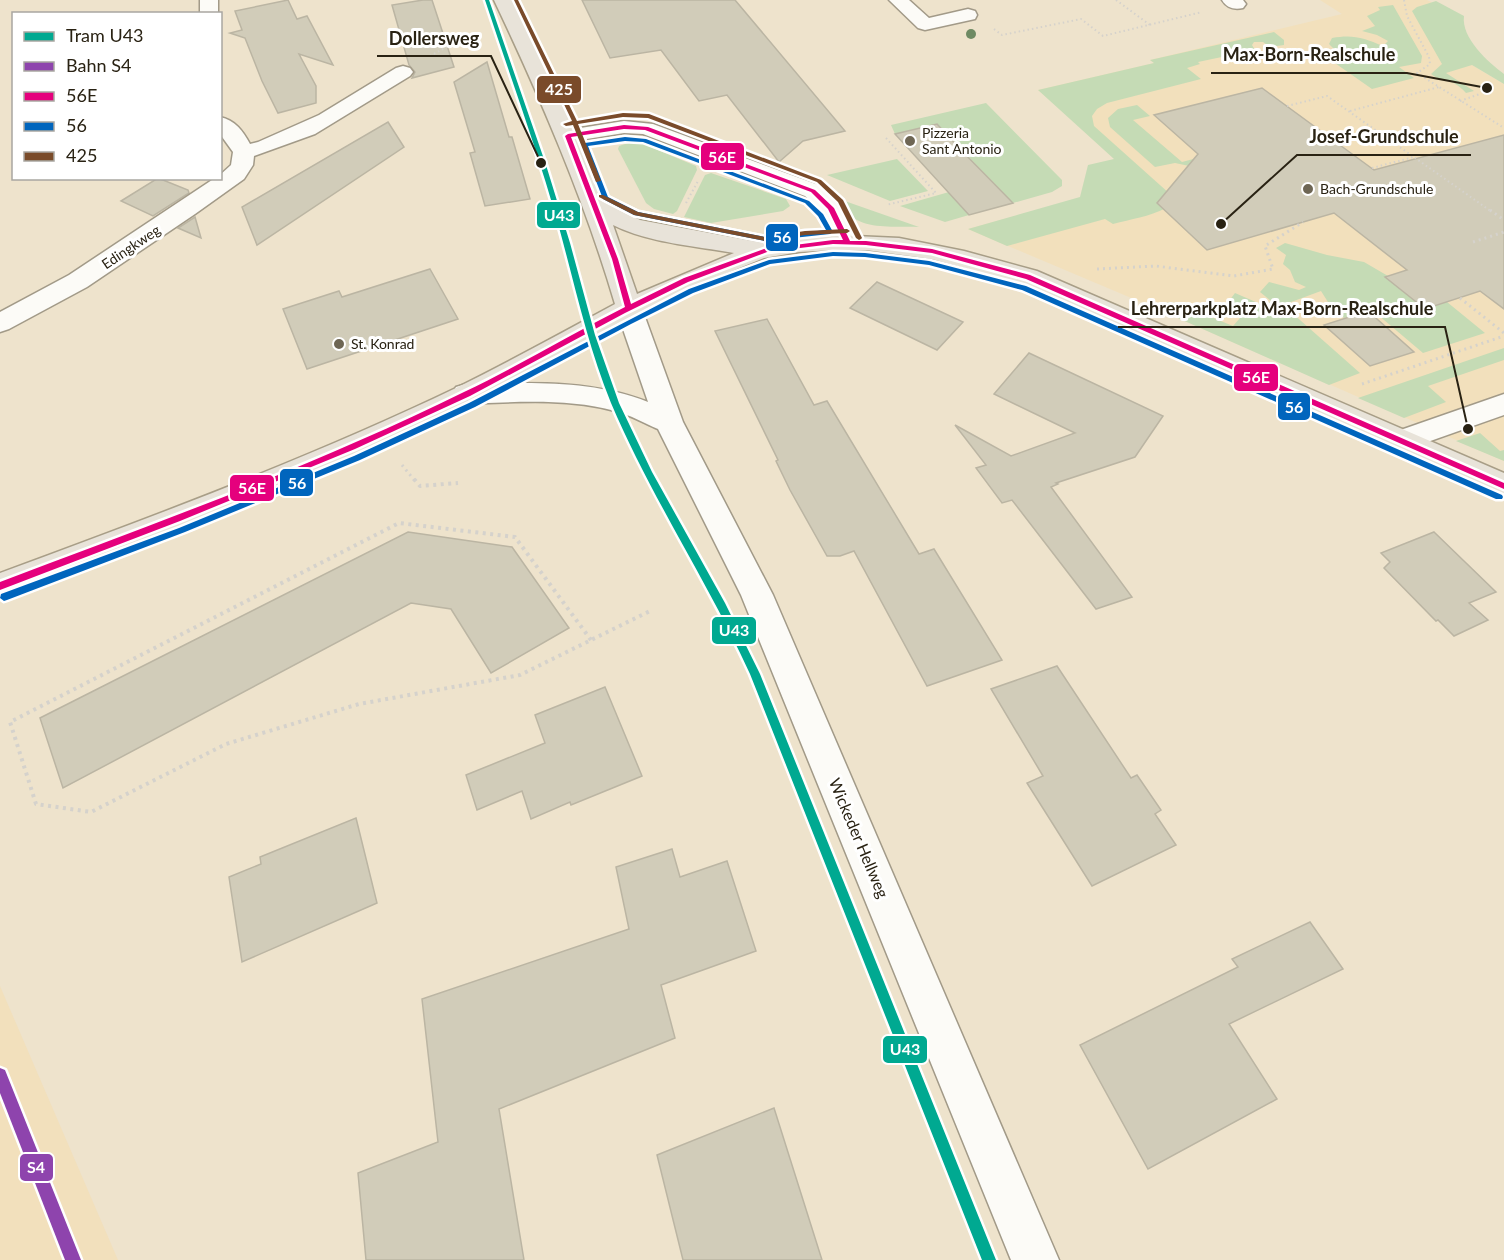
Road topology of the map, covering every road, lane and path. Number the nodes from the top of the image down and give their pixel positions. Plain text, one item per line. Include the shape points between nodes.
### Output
1 (503, 0) edge
2 (898, 0) edge
3 (1116, 0) edge
4 (1404, 0) edge
5 (1234, 2) edge
6 (968, 15) joint
7 (1150, 25) junction
8 (516, 27) junction
9 (439, 50) dead end
10 (403, 72) dead end
11 (1439, 87) junction
12 (1480, 94) dead end
13 (1460, 101) junction
14 (1287, 106) dead end
15 (1350, 111) junction
16 (222, 125) edge
17 (1504, 128) edge
18 (568, 136) junction
19 (886, 138) dead end
20 (244, 152) junction
21 (1414, 157) junction
22 (1372, 168) dead end
23 (701, 173) dead end
24 (886, 205) dead end
25 (596, 207) junction
26 (683, 211) dead end
27 (1504, 220) edge
28 (1303, 222) dead end
29 (1504, 232) edge
30 (1473, 242) dead end
31 (848, 243) junction
32 (765, 251) junction
33 (1090, 269) dead end
34 (1460, 298) dead end
35 (628, 306) junction
36 (0, 323) edge
37 (1504, 335) edge
38 (466, 394) junction
39 (1314, 402) junction
40 (1504, 404) edge
41 (669, 422) junction
42 (1402, 440) junction
43 (402, 465) dead end
44 (458, 483) dead end
45 (1504, 486) edge
46 (0, 586) edge
47 (650, 611) dead end
48 (591, 640) junction
49 (1035, 1260) edge

1 - 8 main road, Wickeder Hellweg
2 - 6 street via 925,24
3 - 7 path
4 - 11 path via 1407,16 1430,57 1430,64 1417,73
5 - 7 path
6 - 7 path via 976,13 1002,35 1081,19 1102,36
8 - 9 path via 467,36
8 - 18 main road, Wickeder Hellweg
10 - 20 street via 290,139
11 - 13 path
11 - 15 path
12 - 13 path
13 - 17 path
14 - 15 path via 1327,96
15 - 21 path
16 - 20 street via 233,133
18 - 25 main road, Wickeder Hellweg
18 - 31 street via 636,126 712,152 825,199 835,211
19 - 24 path via 936,193
20 - 36 street, Edingkweg via 236,174 187,209 78,281
21 - 22 path
21 - 27 path
23 - 26 path
25 - 32 main road via 632,225
25 - 35 main road, Wickeder Hellweg
28 - 33 path via 1265,246 1274,269 1234,276 1156,266
29 - 30 path
31 - 32 main road
31 - 39 main road via 894,244 937,251 1028,277
32 - 35 main road via 687,279
34 - 37 path
35 - 38 main road
35 - 41 street, Wickeder Hellweg
37 - 39 path
38 - 41 street via 552,392 614,401
38 - 46 main road via 212,506
39 - 42 main road
40 - 42 street
41 - 49 street, Wickeder Hellweg via 757,595
42 - 45 main road
43 - 44 path via 420,486
47 - 48 path
48 - 48 path via 520,675 359,704 226,744 91,812 36,804 10,722 399,523 515,537

